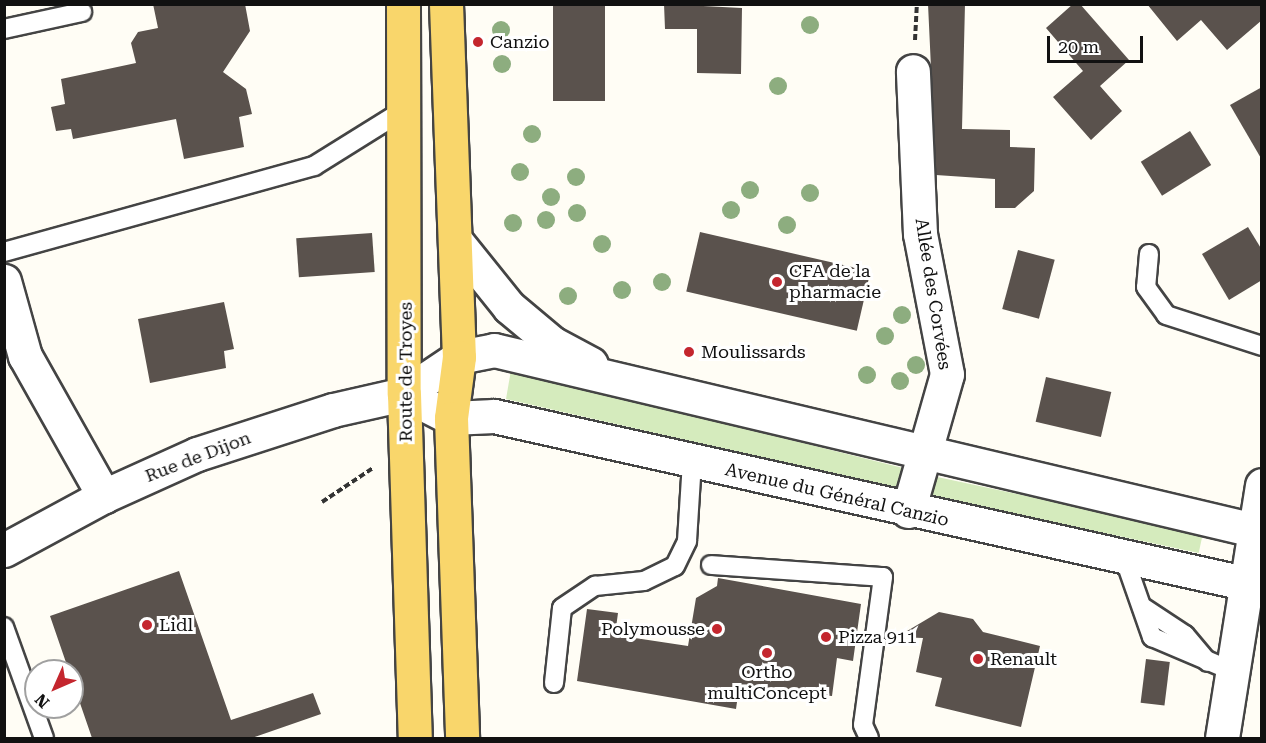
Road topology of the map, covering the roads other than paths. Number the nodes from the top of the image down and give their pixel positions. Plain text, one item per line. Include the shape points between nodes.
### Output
1 (404, 4) edge
2 (447, 4) edge
3 (82, 12) dead end
4 (4, 29) edge
5 (913, 71) dead end
6 (404, 110) junction
7 (456, 241) junction
8 (4, 252) edge
9 (1149, 254) dead end
10 (4, 281) edge
11 (1262, 346) edge
12 (459, 357) junction
13 (631, 384) junction
14 (412, 394) junction
15 (451, 418) junction
16 (925, 451) junction
17 (693, 462) junction
18 (1262, 485) edge
19 (104, 496) junction
20 (908, 511) junction
21 (1258, 532) edge
22 (4, 550) edge
23 (1125, 560) junction
24 (711, 565) dead end
25 (1254, 586) edge
26 (4, 627) edge
27 (1220, 667) junction
28 (554, 683) dead end
29 (44, 738) edge
30 (416, 738) edge
31 (462, 738) edge
32 (869, 738) edge
33 (1222, 738) edge

1 - 6 main road, Route de Troyes
2 - 7 main road
3 - 4 lane
5 - 16 street, Allée des Corvées via 920,234 947,374
6 - 8 lane via 314,165
6 - 14 main road, Route de Troyes
7 - 12 main road
7 - 13 street via 508,307 552,343
9 - 11 lane via 1146,287 1166,315
10 - 19 street via 25,356
12 - 13 street via 494,350
12 - 14 street
12 - 15 main road
13 - 16 street
14 - 15 street
14 - 19 street, Rue de Dijon via 333,410 197,454
14 - 30 main road, Route de Troyes
15 - 17 street, Avenue du Général Canzio via 494,416
15 - 31 main road
16 - 20 street, Allée des Corvées
16 - 21 street
17 - 20 street, Avenue du Général Canzio
17 - 28 lane via 687,541 675,566 644,580 595,586 562,608
18 - 21 street
19 - 22 street, Rue de Dijon
20 - 23 street, Avenue du Général Canzio
21 - 25 street
23 - 25 street, Avenue du Général Canzio
23 - 27 lane via 1152,637
24 - 32 lane via 883,577 863,725
25 - 27 street
26 - 29 lane
27 - 33 street

